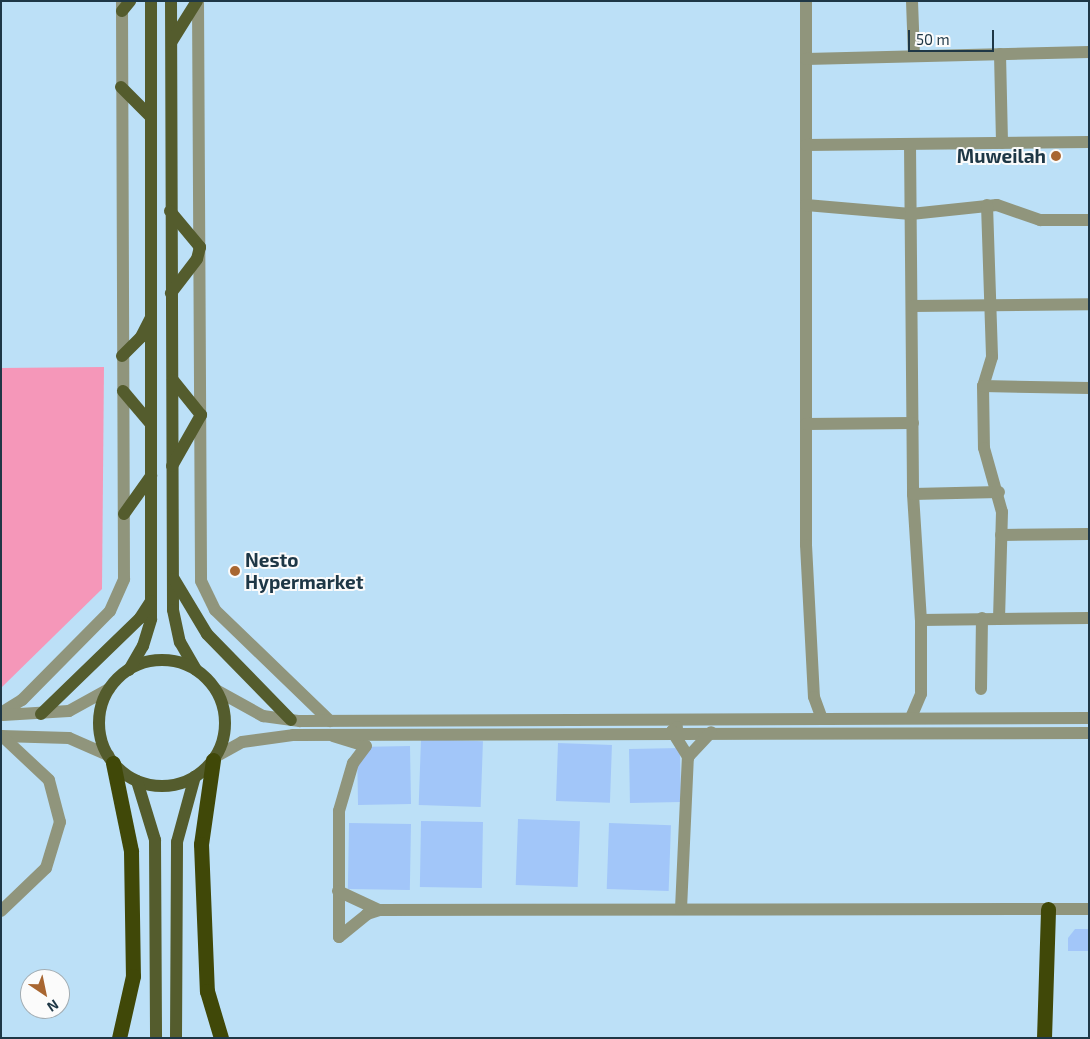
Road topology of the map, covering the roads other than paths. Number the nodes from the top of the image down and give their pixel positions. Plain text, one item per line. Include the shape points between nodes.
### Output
1 (150, 1) edge
2 (172, 1) edge
3 (198, 1) edge
4 (806, 1) edge
5 (912, 1) edge
6 (124, 4) edge
7 (172, 41) junction
8 (1089, 52) edge
9 (1000, 54) junction
10 (914, 56) junction
11 (806, 58) junction
12 (121, 87) junction
13 (151, 117) junction
14 (1089, 142) edge
15 (1002, 143) junction
16 (910, 144) junction
17 (806, 145) junction
18 (806, 205) junction
19 (988, 205) junction
20 (170, 211) junction
21 (911, 214) junction
22 (1089, 220) edge
23 (200, 247) junction
24 (171, 293) junction
25 (1089, 304) edge
26 (992, 305) junction
27 (912, 306) junction
28 (152, 312) junction
29 (122, 356) junction
30 (172, 378) junction
31 (983, 386) junction
32 (1089, 388) edge
33 (122, 391) junction
34 (201, 415) junction
35 (912, 423) junction
36 (151, 424) junction
37 (806, 424) junction
38 (172, 466) junction
39 (152, 476) junction
40 (999, 492) junction
41 (913, 494) junction
42 (124, 514) junction
43 (1089, 534) edge
44 (1001, 535) junction
45 (172, 575) junction
46 (151, 601) junction
47 (982, 618) junction
48 (1089, 618) edge
49 (999, 619) junction
50 (921, 620) junction
51 (129, 670) junction
52 (196, 670) junction
53 (109, 689) junction
54 (981, 689) dead end
55 (216, 690) junction
56 (920, 694) junction
57 (814, 697) junction
58 (1, 714) edge
59 (41, 714) junction
60 (804, 716) junction
61 (821, 716) junction
62 (910, 717) junction
63 (934, 717) junction
64 (1089, 718) edge
65 (291, 720) junction
66 (330, 722) junction
67 (711, 726) junction
68 (672, 731) junction
69 (1089, 733) edge
70 (2, 736) edge
71 (334, 736) junction
72 (688, 757) junction
73 (214, 758) junction
74 (111, 759) junction
75 (195, 776) junction
76 (137, 781) junction
77 (338, 891) junction
78 (681, 909) junction
79 (1048, 909) junction
80 (1089, 909) edge
81 (379, 910) junction
82 (1, 911) edge
83 (119, 1038) edge
84 (156, 1038) edge
85 (176, 1038) edge
86 (221, 1038) edge
87 (1044, 1038) edge

1 - 13 main road
2 - 7 main road
3 - 7 main road
3 - 23 street
4 - 11 street
5 - 10 street
6 - 12 street
7 - 20 main road
8 - 9 street
9 - 10 street
9 - 15 street
10 - 11 street
11 - 17 street
12 - 13 main road
12 - 29 street
13 - 28 main road
14 - 15 street
15 - 16 street
16 - 17 street
16 - 21 street
17 - 18 street
18 - 21 street
18 - 37 street
19 - 21 street
19 - 22 street via 1040,220
19 - 26 street
20 - 23 main road
20 - 24 main road
21 - 27 street
23 - 24 main road via 197,259
23 - 34 street
24 - 30 main road
25 - 26 street
26 - 27 street
26 - 31 street via 992,357
27 - 35 street
28 - 29 main road via 141,337
28 - 36 main road
29 - 33 street
30 - 34 main road
30 - 38 main road
31 - 32 street
31 - 40 street via 984,448
33 - 36 main road
33 - 42 street
34 - 38 main road
34 - 66 street via 202,589 215,610
35 - 37 street
35 - 41 street
36 - 39 main road
37 - 57 street
38 - 45 main road
39 - 42 main road
39 - 46 main road
40 - 41 street
40 - 44 street
41 - 50 street
42 - 58 street via 124,579 115,604 22,700
43 - 44 street
44 - 49 street
45 - 52 main road via 176,631
45 - 65 main road via 207,634
46 - 51 main road via 147,637
46 - 59 main road via 140,618
47 - 49 street
47 - 50 street
47 - 54 street
48 - 49 street
50 - 56 street
51 - 52 main road via 170,661
51 - 53 main road
52 - 55 main road
53 - 59 street via 80,707
53 - 74 main road via 100,715
55 - 65 street via 263,716
55 - 73 main road via 225,716
56 - 62 street
56 - 63 street
57 - 60 street
57 - 61 street
58 - 59 street
60 - 61 street
60 - 67 street
61 - 62 street
62 - 63 street
63 - 64 street
65 - 66 street
66 - 67 street
67 - 68 street
67 - 69 street
67 - 72 street
68 - 71 street
68 - 72 street
70 - 74 street via 70,738
70 - 82 street via 49,780 60,822 46,868
71 - 73 street via 257,738
71 - 77 street via 366,746 353,762 342,797
72 - 78 street
73 - 75 main road
73 - 86 highway via 202,854 207,991
74 - 76 main road
74 - 83 highway via 131,851 133,976
75 - 76 main road via 167,786
75 - 85 main road via 178,829
76 - 84 main road via 153,825 157,872
77 - 81 street
77 - 81 street via 339,937 367,914
78 - 79 street
78 - 81 street
79 - 80 street
79 - 87 highway

